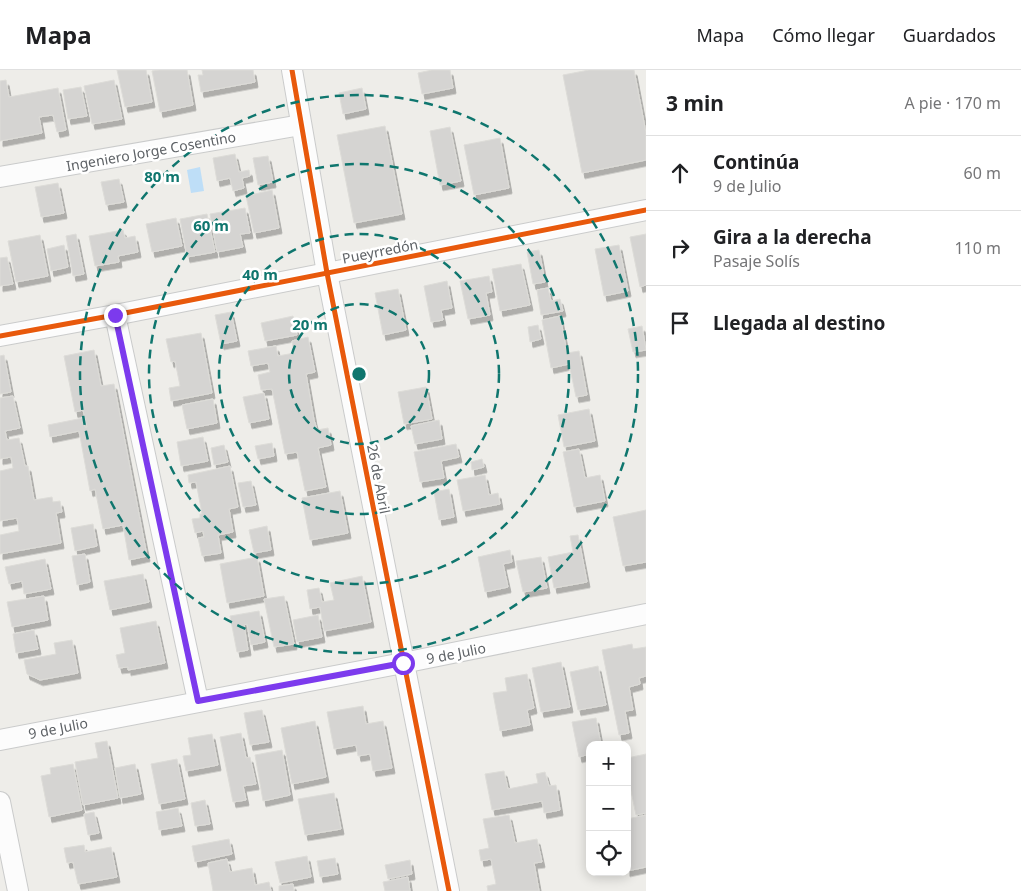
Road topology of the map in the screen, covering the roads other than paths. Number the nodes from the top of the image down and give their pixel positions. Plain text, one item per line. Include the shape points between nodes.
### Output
1 (292, 70) edge
2 (302, 125) junction
3 (0, 177) edge
4 (646, 210) edge
5 (327, 273) junction
6 (115, 315) junction
7 (0, 336) edge
8 (646, 614) edge
9 (403, 663) junction
10 (198, 701) junction
11 (0, 740) edge
12 (0, 802) edge
13 (18, 891) edge
14 (449, 891) edge

1 - 2 street, 26 de Abril
2 - 3 street, Ingeniero Jorge Cosentino
2 - 5 street, 26 de Abril
4 - 5 street, Pueyrredón
5 - 6 street, Pueyrredón
5 - 9 street, 26 de Abril
6 - 7 street, Pueyrredón
6 - 10 street
8 - 9 street, 9 de Julio
9 - 10 street, 9 de Julio
9 - 14 street, 26 de Abril
10 - 11 street, 9 de Julio
12 - 13 street

